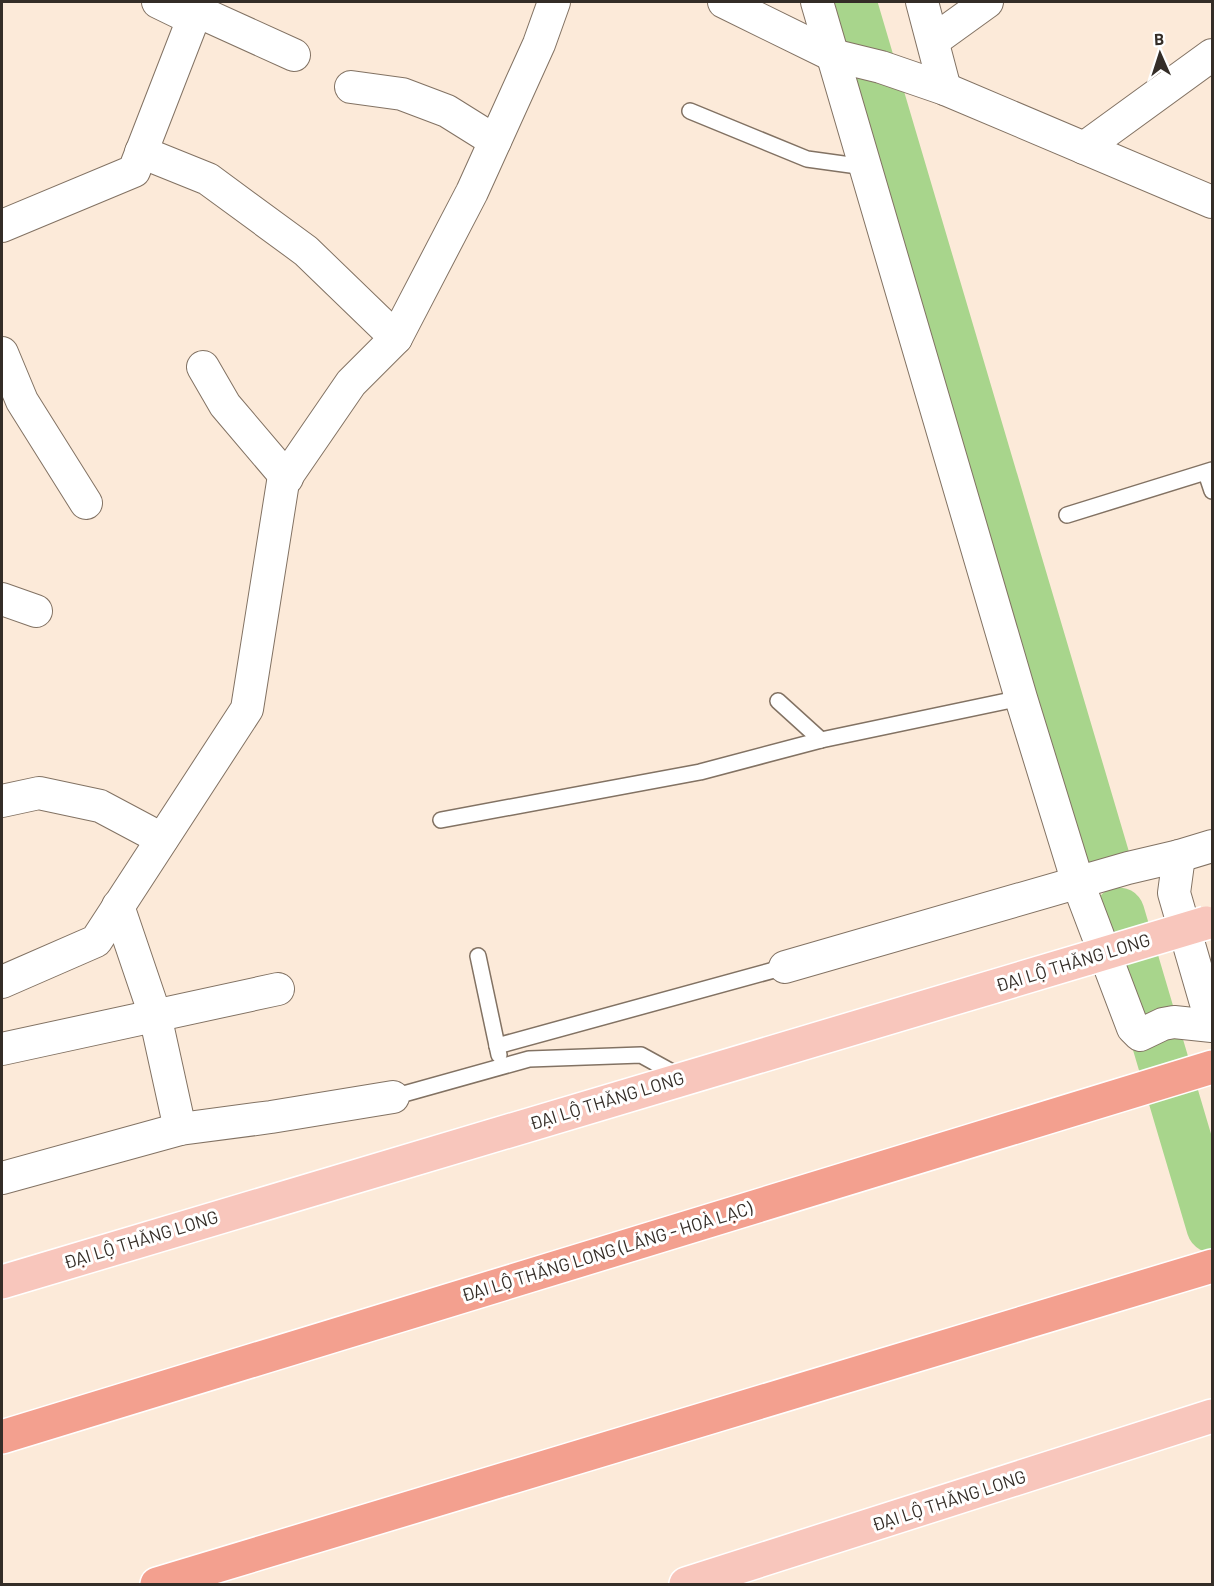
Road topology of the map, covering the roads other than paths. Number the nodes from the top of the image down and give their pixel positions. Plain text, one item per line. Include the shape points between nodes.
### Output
1 (158, 2) edge
2 (554, 2) edge
3 (724, 2) edge
4 (817, 2) edge
5 (922, 2) edge
6 (987, 2) edge
7 (197, 11) edge
8 (933, 41) junction
9 (294, 55) dead end
10 (832, 55) junction
11 (1212, 55) edge
12 (351, 87) dead end
13 (945, 89) junction
14 (690, 111) dead end
15 (495, 141) junction
16 (1084, 148) junction
17 (141, 152) junction
18 (865, 167) junction
19 (1212, 202) edge
20 (2, 226) edge
21 (396, 338) junction
22 (2, 353) edge
23 (203, 367) dead end
24 (1209, 472) edge
25 (287, 478) junction
26 (1212, 491) edge
27 (86, 503) dead end
28 (1067, 515) dead end
29 (2, 599) edge
30 (36, 611) dead end
31 (1021, 698) junction
32 (778, 701) dead end
33 (821, 740) junction
34 (2, 801) edge
35 (441, 820) dead end
36 (162, 839) junction
37 (1212, 846) edge
38 (1179, 856) junction
39 (1078, 883) junction
40 (118, 906) junction
41 (1209, 922) edge
42 (478, 956) dead end
43 (785, 967) joint
44 (2, 982) edge
45 (278, 989) dead end
46 (155, 1015) junction
47 (1212, 1025) edge
48 (497, 1046) junction
49 (2, 1049) edge
50 (502, 1066) junction
51 (1212, 1067) edge
52 (684, 1078) junction
53 (393, 1096) joint
54 (180, 1129) junction
55 (2, 1178) edge
56 (1207, 1268) edge
57 (2, 1282) edge
58 (1205, 1419) edge
59 (2, 1437) edge
60 (157, 1584) edge
61 (686, 1584) edge

1 - 7 street
2 - 15 street
3 - 10 street
4 - 10 street
5 - 8 street
6 - 8 street
7 - 9 street
7 - 17 street
8 - 13 street
10 - 13 street
10 - 18 street
11 - 16 street
12 - 15 street via 402,94 447,111
13 - 16 street
14 - 18 lane via 807,159
15 - 21 street
16 - 19 street
17 - 20 street via 134,171
17 - 21 street via 208,179 306,251
18 - 31 street
21 - 25 street via 351,382
22 - 27 street via 22,401
23 - 25 street via 225,405
24 - 26 lane
24 - 28 lane
25 - 36 street via 283,482 247,709
29 - 30 street
31 - 33 lane
31 - 39 street
32 - 33 lane
33 - 35 lane via 700,772
34 - 36 street via 39,793 100,806
36 - 40 street
37 - 38 street
38 - 39 street
38 - 47 street via 1174,893
39 - 43 street
39 - 47 street via 1133,1028 1152,1029 1174,1022
40 - 44 street via 96,941
40 - 46 street
41 - 52 main road, ĐẠI LỘ THĂNG LONG, bridge
42 - 48 lane
43 - 48 lane
45 - 46 street
46 - 49 street
46 - 54 street
48 - 50 lane
50 - 52 lane via 530,1059 641,1055
50 - 53 lane
51 - 59 highway, ĐẠI LỘ THĂNG LONG (LÁNG - HOÀ LẠC)
52 - 57 main road, ĐẠI LỘ THĂNG LONG
53 - 54 street
54 - 55 street
56 - 60 highway
58 - 61 main road, ĐẠI LỘ THĂNG LONG

